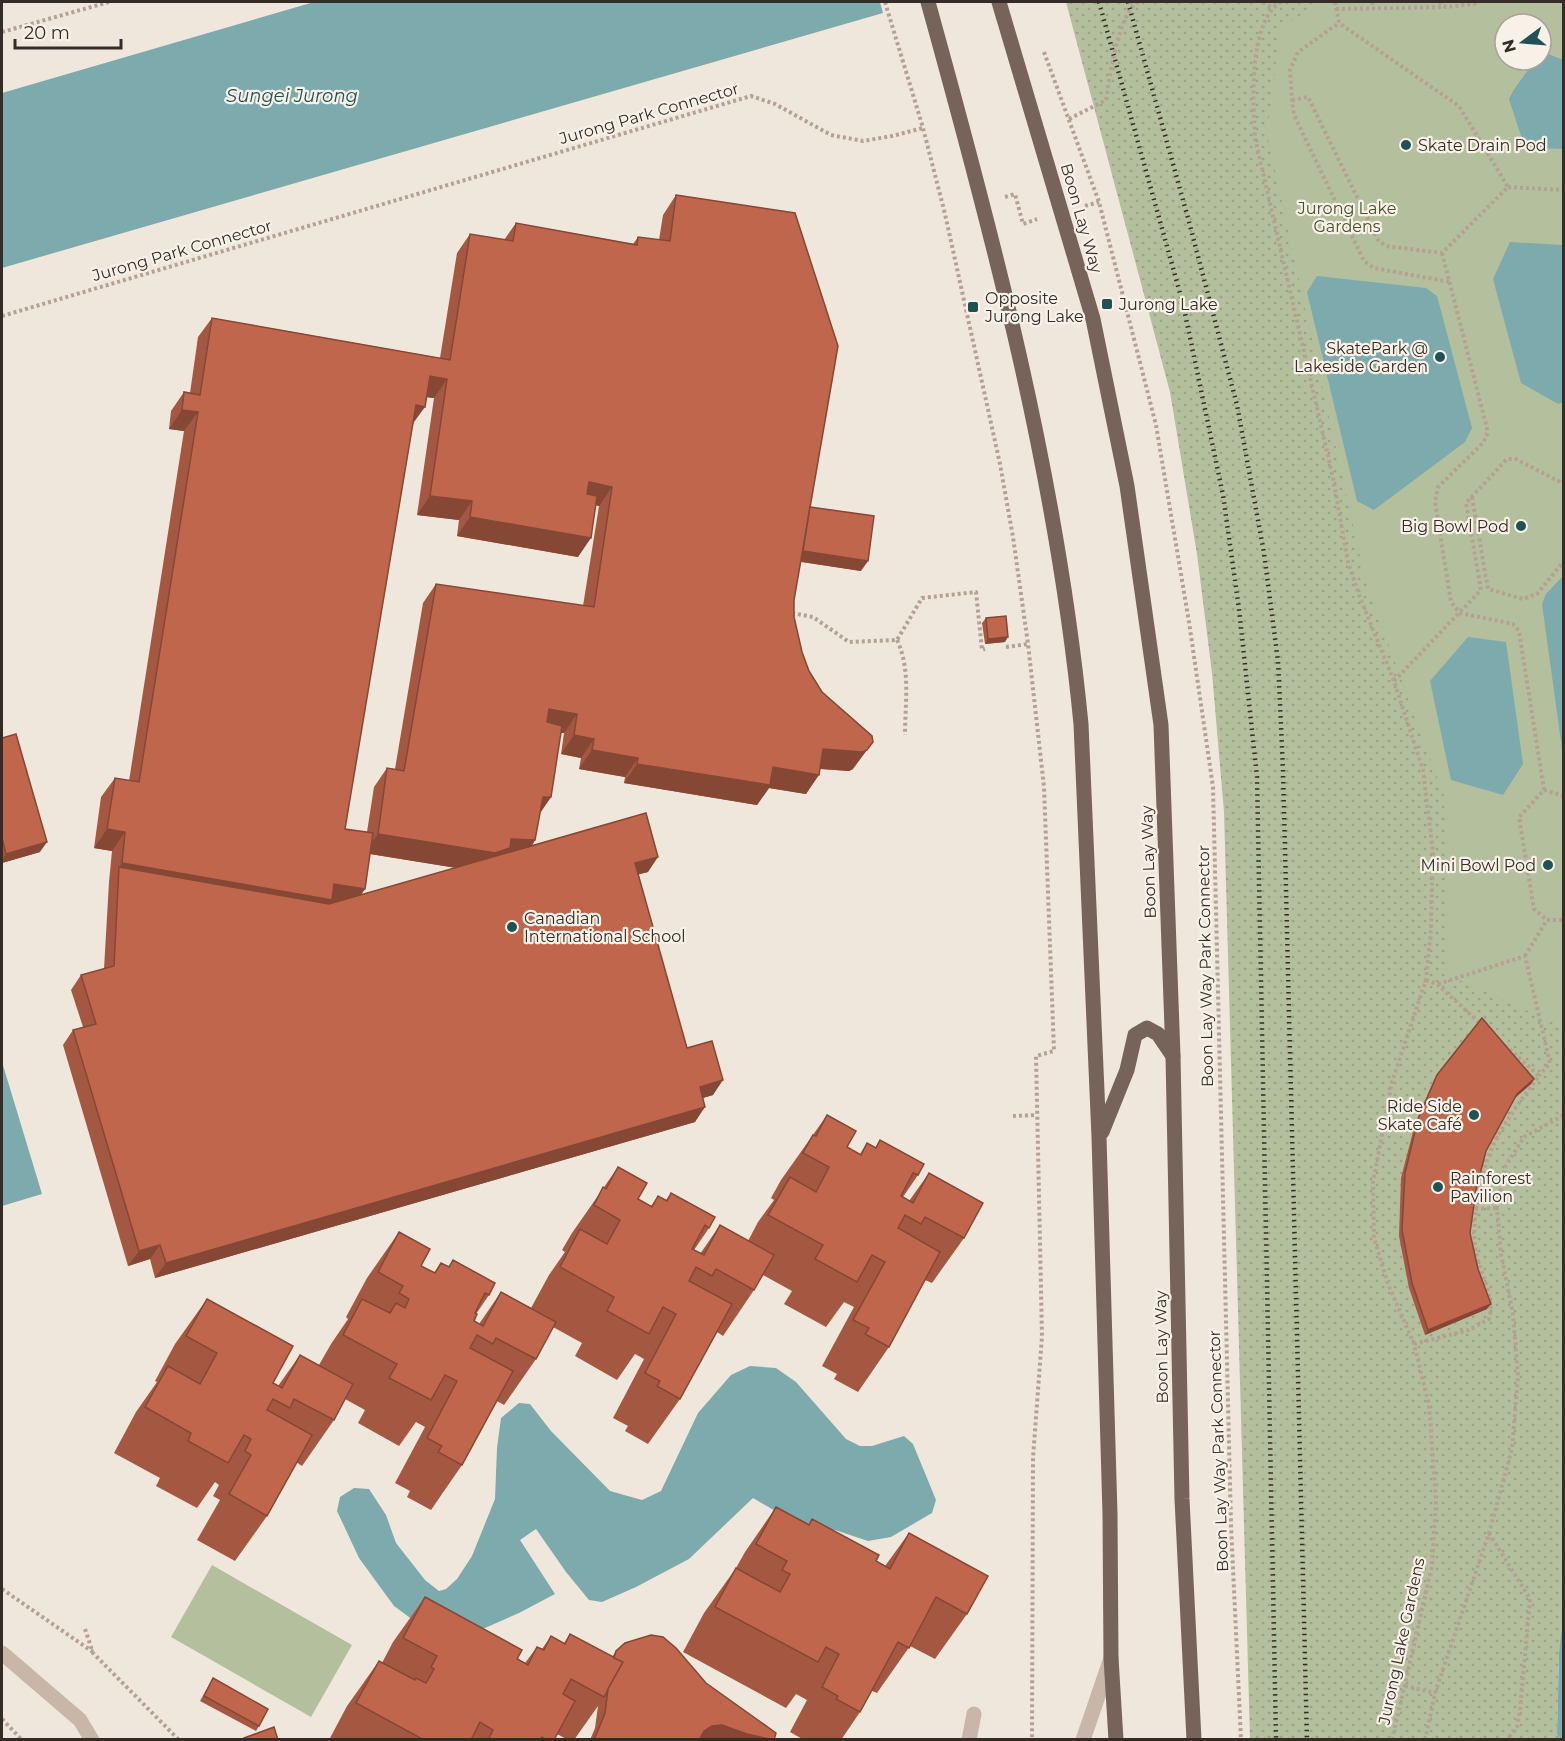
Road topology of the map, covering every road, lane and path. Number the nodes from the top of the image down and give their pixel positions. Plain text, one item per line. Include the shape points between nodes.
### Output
1 (109, 2) edge
2 (885, 2) edge
3 (928, 2) edge
4 (999, 2) edge
5 (1139, 2) edge
6 (1263, 2) edge
7 (1281, 2) edge
8 (1335, 2) edge
9 (1372, 2) edge
10 (1439, 2) edge
11 (1477, 2) edge
12 (1271, 7) junction
13 (1374, 8) junction
14 (1446, 8) junction
15 (1336, 9) junction
16 (1339, 23) junction
17 (2, 32) edge
18 (1040, 43) dead end
19 (1292, 100) junction
20 (1069, 118) junction
21 (923, 128) junction
22 (1508, 187) junction
23 (1563, 190) edge
24 (1099, 202) junction
25 (984, 203) junction
26 (1061, 212) junction
27 (945, 214) junction
28 (1442, 253) junction
29 (1450, 282) junction
30 (2, 316) edge
31 (1563, 484) edge
32 (1472, 497) junction
33 (1563, 561) edge
34 (789, 612) edge
35 (1460, 614) junction
36 (897, 640) junction
37 (1028, 644) junction
38 (1006, 647) edge
39 (985, 649) dead end
40 (1394, 681) junction
41 (904, 735) dead end
42 (1544, 790) junction
43 (1563, 796) edge
44 (1547, 920) junction
45 (1563, 920) edge
46 (1525, 956) junction
47 (1426, 980) junction
48 (1437, 984) junction
49 (1488, 1030) edge
50 (1505, 1046) edge
51 (1173, 1056) junction
52 (1539, 1076) junction
53 (1037, 1115) junction
54 (1563, 1115) edge
55 (1013, 1116) dead end
56 (1099, 1137) junction
57 (1497, 1208) junction
58 (1475, 1209) junction
59 (1414, 1344) junction
60 (1489, 1533) junction
61 (2, 1589) edge
62 (85, 1629) dead end
63 (2, 1653) edge
64 (93, 1653) junction
65 (1111, 1658) junction
66 (1405, 1686) junction
67 (1435, 1693) junction
68 (974, 1714) dead end
69 (2, 1719) edge
70 (22, 1740) edge
71 (92, 1740) edge
72 (179, 1740) edge
73 (969, 1740) edge
74 (1032, 1740) edge
75 (1083, 1740) edge
76 (1116, 1740) edge
77 (1194, 1740) edge
78 (1241, 1740) edge
79 (1392, 1740) edge
80 (1425, 1740) edge
81 (1507, 1740) edge

1 - 17 path
2 - 21 path
3 - 25 main road
4 - 26 main road, Boon Lay Way
5 - 20 path via 1134,3 1123,21 1106,100
6 - 12 path
7 - 12 path
8 - 15 path
9 - 13 path
10 - 14 path
11 - 14 path
12 - 40 path, Jurong Lake Gardens via 1258,44 1252,88 1255,138 1333,478 1348,562
13 - 14 path
13 - 15 path
15 - 16 path
16 - 19 path via 1298,52 1290,70
16 - 22 path via 1458,106
18 - 20 path
19 - 28 path via 1308,97 1378,240 1386,246
19 - 29 path via 1294,115 1364,261 1374,268
20 - 24 path
21 - 27 path
21 - 30 path, Jurong Park Connector via 863,141 831,135 775,104 751,96
22 - 23 path
22 - 28 path
24 - 26 path
24 - 78 path, Boon Lay Way Park Connector via 1156,425 1213,787 1231,1525
25 - 26 path via 1015,194 1023,224
25 - 27 path
25 - 56 main road via 1023,363 1051,507 1078,688
26 - 51 main road, Boon Lay Way via 1093,320 1127,486 1161,725
27 - 37 path via 1000,464
28 - 29 path
29 - 35 path via 1488,432 1483,443 1438,487 1435,502 1451,602
31 - 32 path via 1516,459 1507,459
32 - 33 path via 1488,589 1523,599 1537,594
32 - 35 path via 1466,503 1481,590
34 - 36 path via 813,617 849,642
35 - 40 path
35 - 42 path via 1513,624 1519,631
36 - 39 path via 922,598 976,592 982,650
36 - 41 path via 906,675
37 - 38 path
37 - 53 path via 1044,787 1054,1051 1036,1056
40 - 47 path, Jurong Lake Gardens via 1423,770 1433,852
42 - 43 path
42 - 44 path via 1520,817 1534,909
44 - 45 path
44 - 46 path
46 - 48 path
46 - 52 path via 1550,1063
47 - 48 path
47 - 59 path, Jurong Lake Gardens via 1392,1082 1373,1182 1374,1238 1388,1284
48 - 49 path
50 - 52 path
51 - 56 main road via 1158,1034 1147,1028 1135,1035 1127,1070
51 - 77 main road, Boon Lay Way via 1182,1498
52 - 58 path via 1491,1150
53 - 55 path
53 - 74 path via 1042,1336 1033,1458
54 - 57 path via 1524,1137 1505,1167
56 - 65 main road
57 - 58 path
57 - 60 path via 1518,1376 1512,1449
58 - 59 path via 1474,1245 1492,1307 1489,1320 1469,1330
59 - 66 path, Jurong Lake Gardens via 1429,1406 1436,1500 1432,1566
60 - 67 path
60 - 81 path via 1530,1599 1520,1711 1517,1727
61 - 64 path
62 - 64 path
63 - 71 street via 80,1720
64 - 72 path
65 - 75 street
65 - 76 main road
66 - 67 path
66 - 79 path, Jurong Lake Gardens
67 - 80 path
68 - 73 street
69 - 70 path

